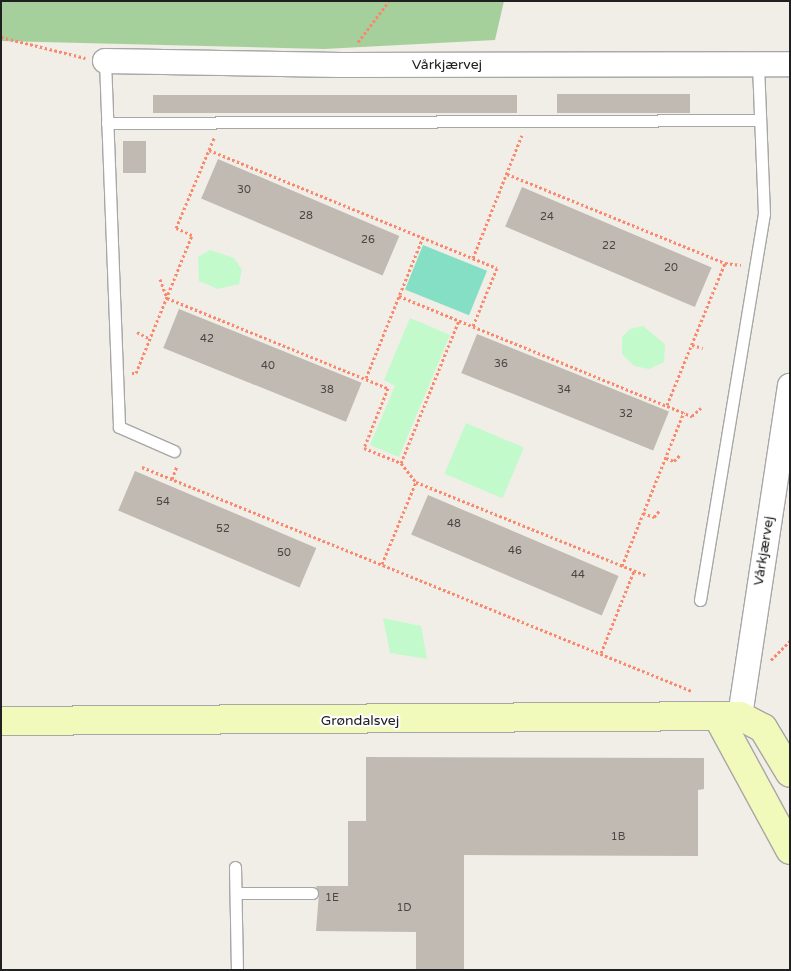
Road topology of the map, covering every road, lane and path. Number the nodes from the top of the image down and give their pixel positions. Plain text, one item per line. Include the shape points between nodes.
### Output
1 (390, 1) edge
2 (1, 37) edge
3 (105, 61) junction
4 (758, 63) junction
5 (790, 64) edge
6 (340, 65) junction
7 (759, 120) junction
8 (528, 121) junction
9 (220, 122) junction
10 (107, 123) junction
11 (209, 150) junction
12 (507, 174) junction
13 (423, 237) junction
14 (473, 258) junction
15 (725, 263) junction
16 (758, 267) junction
17 (160, 279) dead end
18 (399, 296) junction
19 (167, 298) junction
20 (459, 320) junction
21 (473, 326) junction
22 (137, 332) dead end
23 (150, 338) junction
24 (692, 345) junction
25 (703, 348) dead end
26 (116, 372) junction
27 (366, 378) junction
28 (790, 386) edge
29 (667, 405) junction
30 (700, 408) dead end
31 (684, 412) junction
32 (174, 451) dead end
33 (680, 455) dead end
34 (666, 458) junction
35 (401, 463) junction
36 (142, 467) dead end
37 (416, 482) junction
38 (659, 511) dead end
39 (643, 513) junction
40 (382, 564) junction
41 (622, 566) junction
42 (634, 571) junction
43 (647, 576) dead end
44 (700, 600) dead end
45 (790, 641) edge
46 (601, 653) junction
47 (766, 666) dead end
48 (694, 692) dead end
49 (730, 718) junction
50 (1, 721) edge
51 (790, 773) edge
52 (790, 850) edge
53 (235, 867) dead end
54 (236, 892) junction
55 (312, 893) dead end
56 (237, 970) edge

1 - 6 path
2 - 3 path via 55,53
3 - 6 street, Vårkjærvej
3 - 10 lane
4 - 5 street, Vårkjærvej
4 - 6 street, Vårkjærvej
4 - 7 lane
7 - 8 lane
7 - 16 lane via 764,214
8 - 9 lane
8 - 12 path
9 - 10 lane
9 - 11 path
10 - 26 lane
11 - 13 path
11 - 19 path via 176,228 192,235
12 - 14 path
12 - 15 path
13 - 14 path
13 - 18 path
14 - 21 path via 497,268
15 - 16 path
15 - 24 path
16 - 44 lane
17 - 19 path
18 - 20 path
18 - 27 path
19 - 23 path
19 - 27 path
20 - 21 path
20 - 35 path
21 - 29 path
22 - 23 path
23 - 26 path via 136,374
24 - 25 path
24 - 29 path
26 - 32 lane via 119,426
27 - 35 path via 388,388 364,448
28 - 49 street, Vårkjærvej
29 - 31 path
30 - 31 path via 692,416
31 - 34 path
33 - 34 path via 674,461
34 - 39 path
35 - 37 path
36 - 40 path
37 - 40 path
37 - 41 path
38 - 39 path via 654,516
39 - 41 path
40 - 46 path
41 - 42 path
42 - 43 path
42 - 46 path
45 - 47 path
46 - 48 path
49 - 50 street, Grøndalsvej
49 - 51 street, Grøndalsvej via 763,728
49 - 52 street
53 - 54 lane
54 - 55 lane
54 - 56 lane

